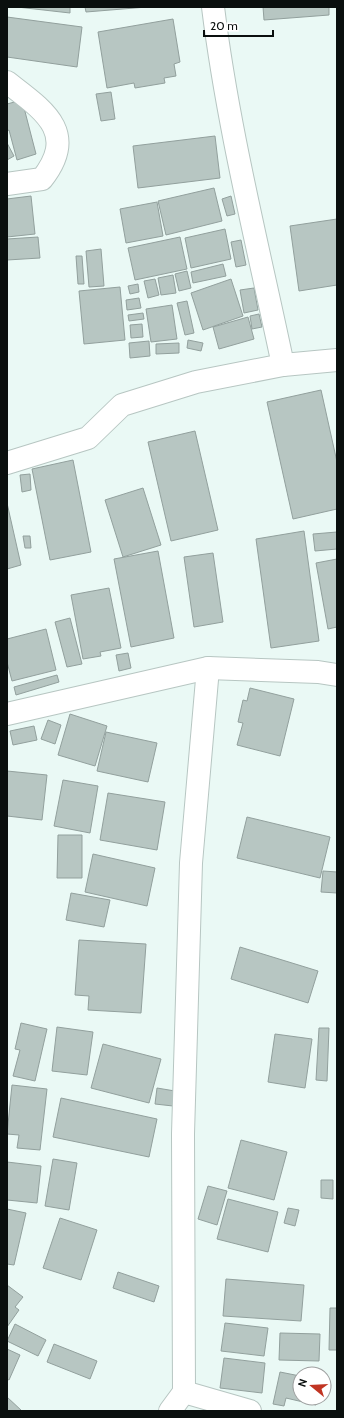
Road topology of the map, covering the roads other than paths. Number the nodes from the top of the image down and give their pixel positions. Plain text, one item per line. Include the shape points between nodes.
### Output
1 (212, 7) edge
2 (7, 82) edge
3 (7, 184) edge
4 (337, 360) edge
5 (283, 365) junction
6 (7, 463) edge
7 (208, 668) junction
8 (337, 675) edge
9 (7, 714) edge
10 (184, 1392) junction
11 (170, 1411) edge
12 (250, 1411) edge

1 - 5 street via 234,134
2 - 3 street via 39,107 55,127 58,145 53,165 42,179
4 - 5 street
5 - 6 street via 196,382 122,405 88,438
7 - 8 street
7 - 9 street
7 - 10 street via 190,871 183,1134
10 - 11 street
10 - 12 street

